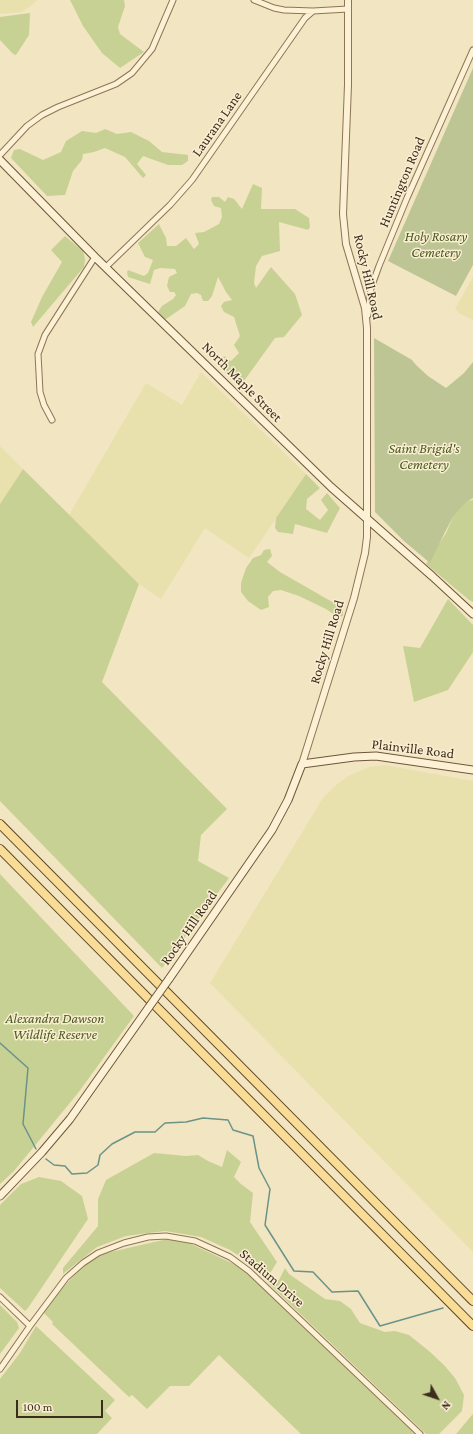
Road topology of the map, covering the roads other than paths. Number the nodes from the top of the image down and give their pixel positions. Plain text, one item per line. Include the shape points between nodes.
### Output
1 (173, 0) edge
2 (254, 0) edge
3 (348, 0) edge
4 (348, 8) junction
5 (313, 11) junction
6 (473, 50) edge
7 (0, 156) edge
8 (0, 160) edge
9 (95, 257) junction
10 (106, 267) junction
11 (367, 328) junction
12 (52, 420) dead end
13 (368, 520) junction
14 (473, 614) edge
15 (302, 764) junction
16 (473, 770) edge
17 (0, 824) edge
18 (0, 849) edge
19 (0, 1196) edge
20 (0, 1298) edge
21 (473, 1301) edge
22 (30, 1326) junction
23 (473, 1326) edge
24 (0, 1369) edge
25 (420, 1434) edge

1 - 7 street via 152,49 132,73 116,84 58,106 42,115 27,126
2 - 5 street via 284,10
3 - 4 street, Rocky Hill Road
4 - 5 street
4 - 11 street, Rocky Hill Road via 348,85 342,214 346,244
5 - 10 street, Laurana Lane via 305,18 192,180
6 - 11 street, Huntington Road via 375,276
8 - 9 main road, North Maple Street
9 - 10 main road, North Maple Street
9 - 12 street via 45,335 38,354 40,392
10 - 13 main road, North Maple Street
11 - 13 street, Rocky Hill Road
13 - 14 main road, North Maple Street
13 - 15 street, Rocky Hill Road via 366,553 356,592
15 - 16 main road, Plainville Road via 376,756
15 - 19 main road, Rocky Hill Road, bridge via 288,800 272,830 149,1008 70,1119
17 - 21 main road
18 - 23 main road
20 - 22 street
22 - 24 street, Stadium Drive
22 - 25 street, Stadium Drive via 66,1278 98,1253 148,1237 195,1241 225,1254 249,1271

